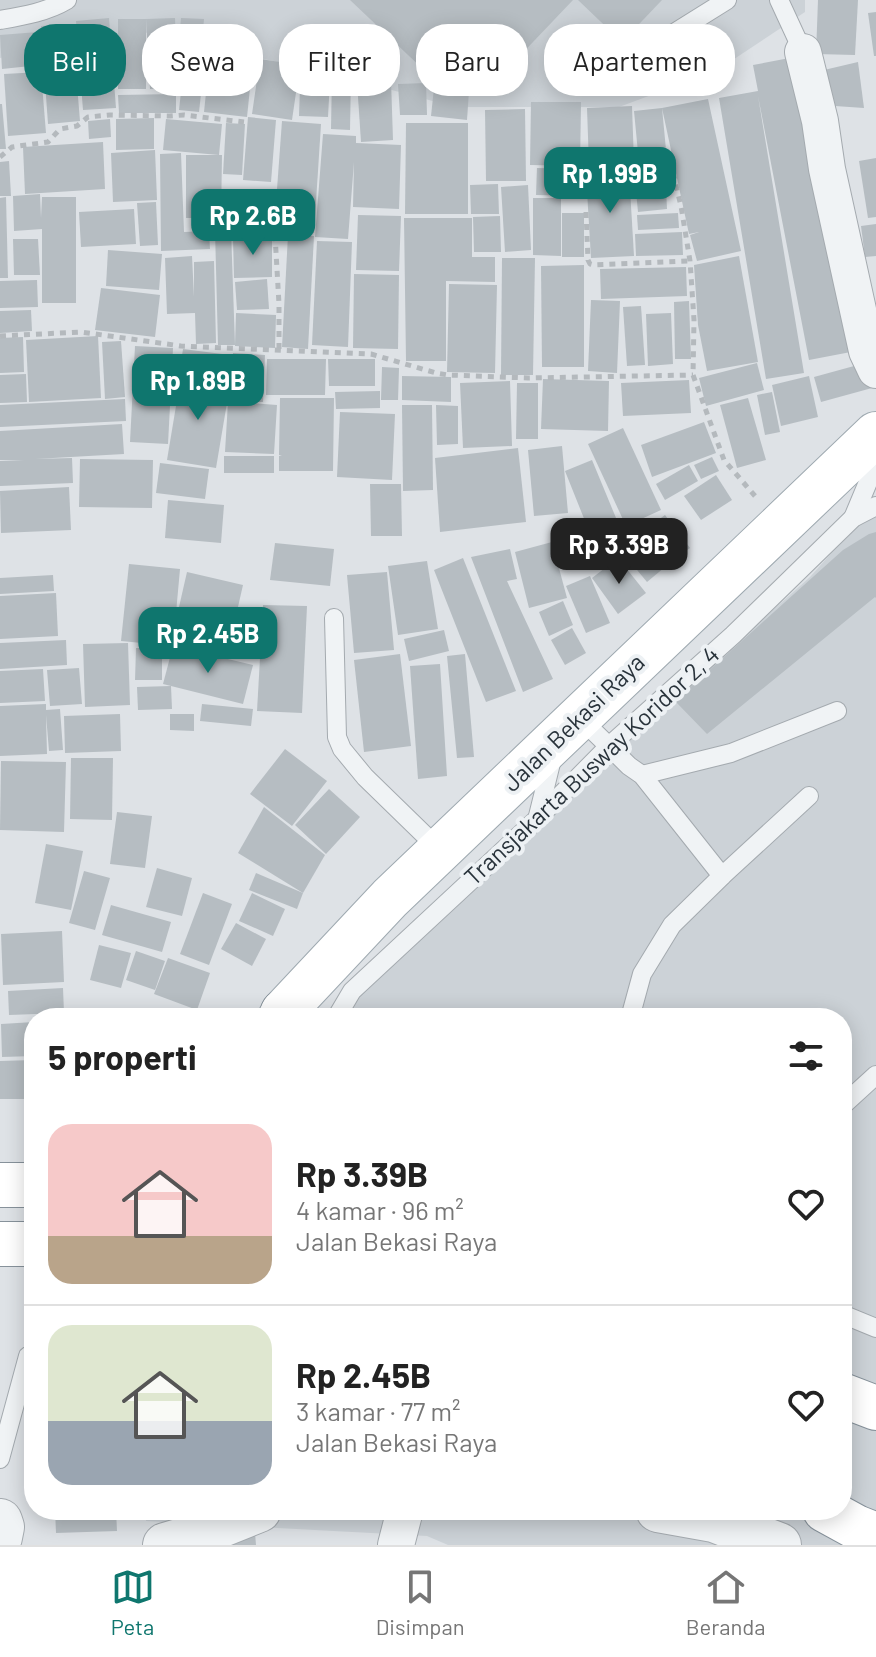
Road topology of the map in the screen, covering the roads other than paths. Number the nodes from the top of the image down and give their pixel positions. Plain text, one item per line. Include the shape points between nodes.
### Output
1 (67, 0) edge
2 (727, 0) edge
3 (779, 0) edge
4 (0, 20) edge
5 (689, 24) edge
6 (803, 52) joint
7 (876, 370) edge
8 (876, 434) edge
9 (876, 463) edge
10 (876, 506) edge
11 (853, 518) junction
12 (334, 618) dead end
13 (837, 711) dead end
14 (582, 734) junction
15 (642, 775) junction
16 (809, 796) dead end
17 (537, 819) junction
18 (440, 850) junction
19 (722, 876) junction
20 (289, 1008) edge
21 (342, 1008) edge
22 (633, 1008) edge
23 (876, 1075) edge
24 (852, 1097) edge
25 (0, 1185) edge
26 (24, 1185) edge
27 (0, 1244) edge
28 (24, 1244) edge
29 (852, 1318) edge
30 (876, 1328) edge
31 (24, 1371) edge
32 (852, 1399) edge
33 (876, 1408) edge
34 (852, 1414) edge
35 (876, 1427) edge
36 (0, 1459) edge
37 (234, 1520) edge
38 (402, 1520) edge
39 (714, 1520) edge
40 (843, 1520) edge
41 (0, 1521) edge
42 (876, 1535) edge
43 (0, 1537) edge
44 (165, 1545) edge
45 (396, 1545) edge
46 (779, 1545) edge

1 - 4 lane
2 - 5 lane
3 - 6 lane
6 - 7 street via 867,351
8 - 14 main road, Jalan Bekasi Raya via 782,524
9 - 11 lane
10 - 11 lane
11 - 14 lane, Transjakarta Busway Koridor 2, 4 via 733,635
12 - 18 lane via 337,737 342,749
13 - 15 lane via 731,753
14 - 15 lane
14 - 17 lane
14 - 17 lane, Transjakarta Busway Koridor 2, 4
14 - 18 main road, Jalan Bekasi Raya
15 - 19 lane
16 - 19 lane
17 - 21 lane, Transjakarta Busway Koridor 2, 4 via 352,991
18 - 20 main road, Jalan Bekasi Raya
19 - 22 lane via 672,925 642,974
23 - 24 lane
25 - 26 main road
27 - 28 main road
29 - 30 lane
31 - 36 lane
32 - 33 main road
34 - 35 lane
37 - 44 street
38 - 45 street
39 - 46 street
40 - 42 main road
41 - 43 street

